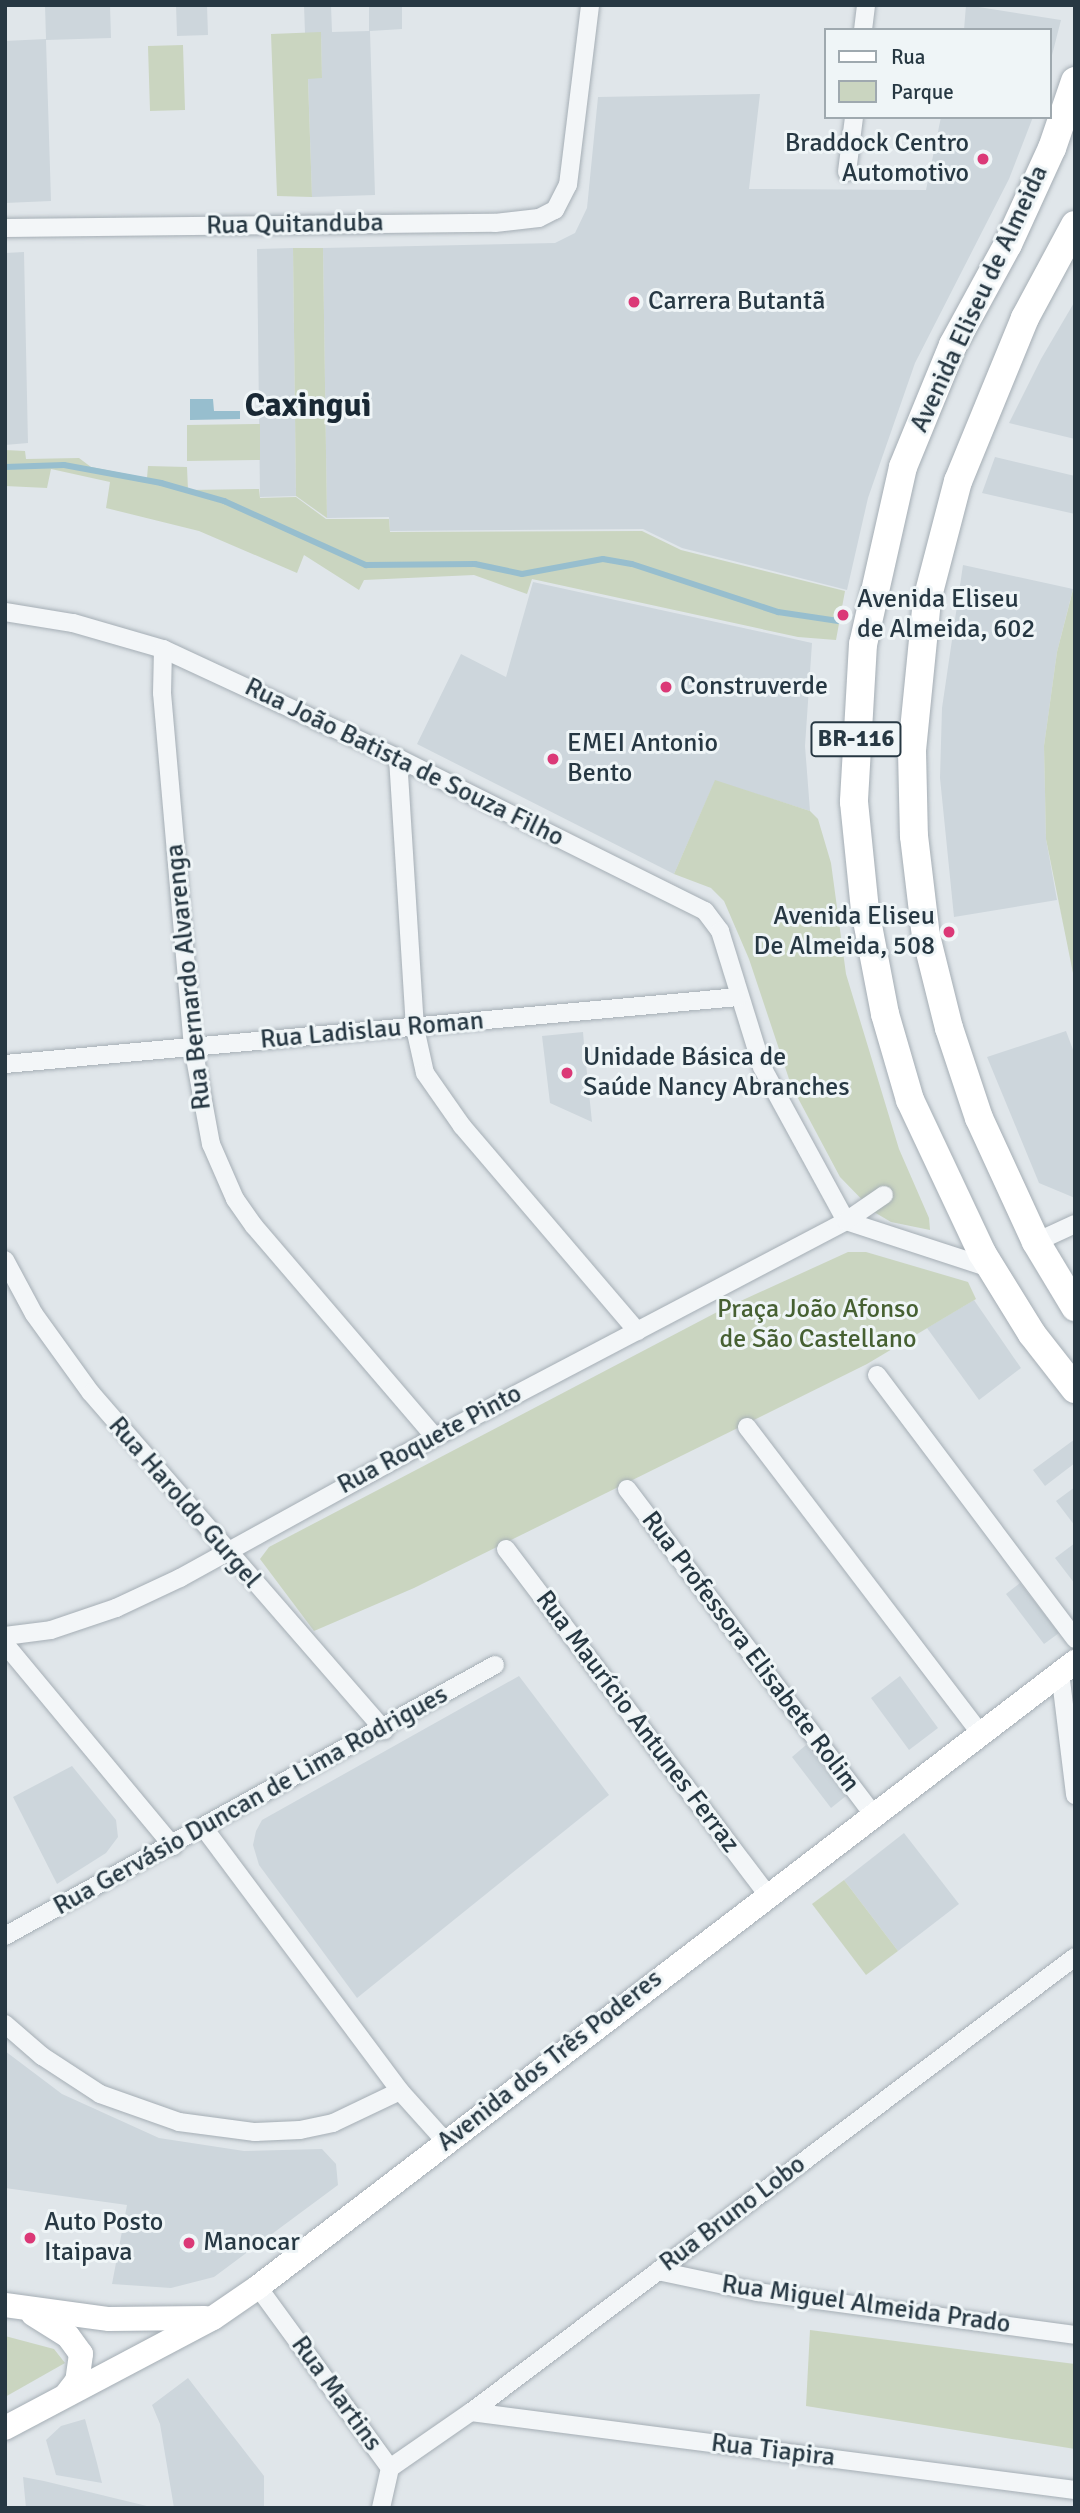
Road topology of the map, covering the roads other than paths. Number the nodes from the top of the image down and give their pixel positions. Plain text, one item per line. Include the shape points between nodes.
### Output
1 (590, 5) edge
2 (866, 5) edge
3 (863, 28) edge
4 (1075, 80) edge
5 (853, 119) edge
6 (847, 172) dead end
7 (1075, 225) edge
8 (5, 228) edge
9 (5, 612) edge
10 (163, 649) junction
11 (398, 758) junction
12 (738, 997) junction
13 (415, 1028) junction
14 (193, 1047) junction
15 (5, 1064) edge
16 (884, 1195) dead end
17 (846, 1221) junction
18 (1075, 1224) edge
19 (1036, 1242) junction
20 (5, 1259) edge
21 (990, 1268) junction
22 (1075, 1307) edge
23 (637, 1331) junction
24 (877, 1375) dead end
25 (1075, 1389) edge
26 (747, 1427) dead end
27 (435, 1437) junction
28 (627, 1489) dead end
29 (506, 1549) dead end
30 (223, 1551) junction
31 (5, 1636) edge
32 (1075, 1639) edge
33 (5, 1644) edge
34 (495, 1665) dead end
35 (1067, 1667) edge
36 (384, 1730) junction
37 (982, 1735) junction
38 (1075, 1795) edge
39 (874, 1816) junction
40 (204, 1829) junction
41 (173, 1846) junction
42 (768, 1895) junction
43 (5, 1936) edge
44 (1075, 1956) edge
45 (5, 2024) edge
46 (400, 2091) junction
47 (446, 2142) junction
48 (658, 2271) junction
49 (258, 2287) junction
50 (10, 2306) edge
51 (213, 2318) junction
52 (1075, 2335) edge
53 (67, 2394) junction
54 (471, 2412) junction
55 (5, 2428) edge
56 (390, 2468) junction
57 (1075, 2490) edge
58 (381, 2508) edge

1 - 8 street, Rua Quitanduba via 568,185 555,210 539,218 495,223
2 - 3 street
4 - 21 main road, Avenida Eliseu de Almeida / BR-116 via 1052,148 1008,244 953,345 903,467 873,585 856,712 854,802 865,909 886,1014 910,1100
5 - 6 street
7 - 19 main road, Avenida Eliseu de Almeida / BR-116 via 1020,330 958,481 927,600 912,751 914,836 926,936 949,1028 979,1118
9 - 10 street, Rua João Batista de Souza Filho via 73,623
10 - 11 street, Rua João Batista de Souza Filho
10 - 14 street, Rua Bernardo Alvarenga via 162,693
11 - 12 street, Rua João Batista de Souza Filho via 705,911 720,931
11 - 13 street
12 - 13 street, Rua Ladislau Roman
12 - 17 street, Rua João Batista de Souza Filho via 762,1067
13 - 14 street, Rua Ladislau Roman
13 - 23 street via 425,1073 436,1093
14 - 15 street, Rua Ladislau Roman
14 - 27 street, Rua Bernardo Alvarenga via 211,1144 235,1199
16 - 17 street, Rua Roquete Pinto
17 - 21 street
17 - 23 street, Rua Roquete Pinto
18 - 19 street
19 - 22 main road, Avenida Eliseu de Almeida / BR-116
20 - 30 street, Rua Haroldo Gurgel via 61,1354
21 - 25 main road, Avenida Eliseu de Almeida / BR-116 via 1032,1334
23 - 27 street, Rua Roquete Pinto
24 - 32 street
26 - 37 street
27 - 30 street, Rua Roquete Pinto
28 - 39 street, Rua Professora Elisabete Rolim
29 - 42 street, Rua Maurício Antunes Ferraz
30 - 31 street, Rua Roquete Pinto via 116,1608 51,1630
30 - 36 street, Rua Haroldo Gurgel
33 - 41 street
34 - 36 street, Rua Gervásio Duncan de Lima Rodrigues
35 - 37 main road, Avenida dos Três Poderes
35 - 38 street
36 - 40 street, Rua Gervásio Duncan de Lima Rodrigues
37 - 39 main road, Avenida dos Três Poderes
39 - 42 main road, Avenida dos Três Poderes
40 - 41 street, Rua Gervásio Duncan de Lima Rodrigues
40 - 46 street
41 - 43 street, Rua Gervásio Duncan de Lima Rodrigues
42 - 47 main road, Avenida dos Três Poderes
44 - 48 street, Rua Bruno Lobo
45 - 46 street via 42,2056 100,2094 179,2122 255,2132 300,2130 333,2123
46 - 47 street
47 - 49 main road, Avenida dos Três Poderes
48 - 52 street, Rua Miguel Almeida Prado via 758,2292
48 - 54 street, Rua Bruno Lobo
49 - 51 main road, Avenida dos Três Poderes
49 - 56 street, Rua Martins
50 - 51 main road via 119,2320
50 - 53 main road via 53,2324 81,2354 77,2381
51 - 53 main road, Avenida dos Três Poderes
53 - 55 main road, Avenida dos Três Poderes
54 - 56 street, Rua Bruno Lobo
54 - 57 street, Rua Tiapira
56 - 58 street, Rua Martins

